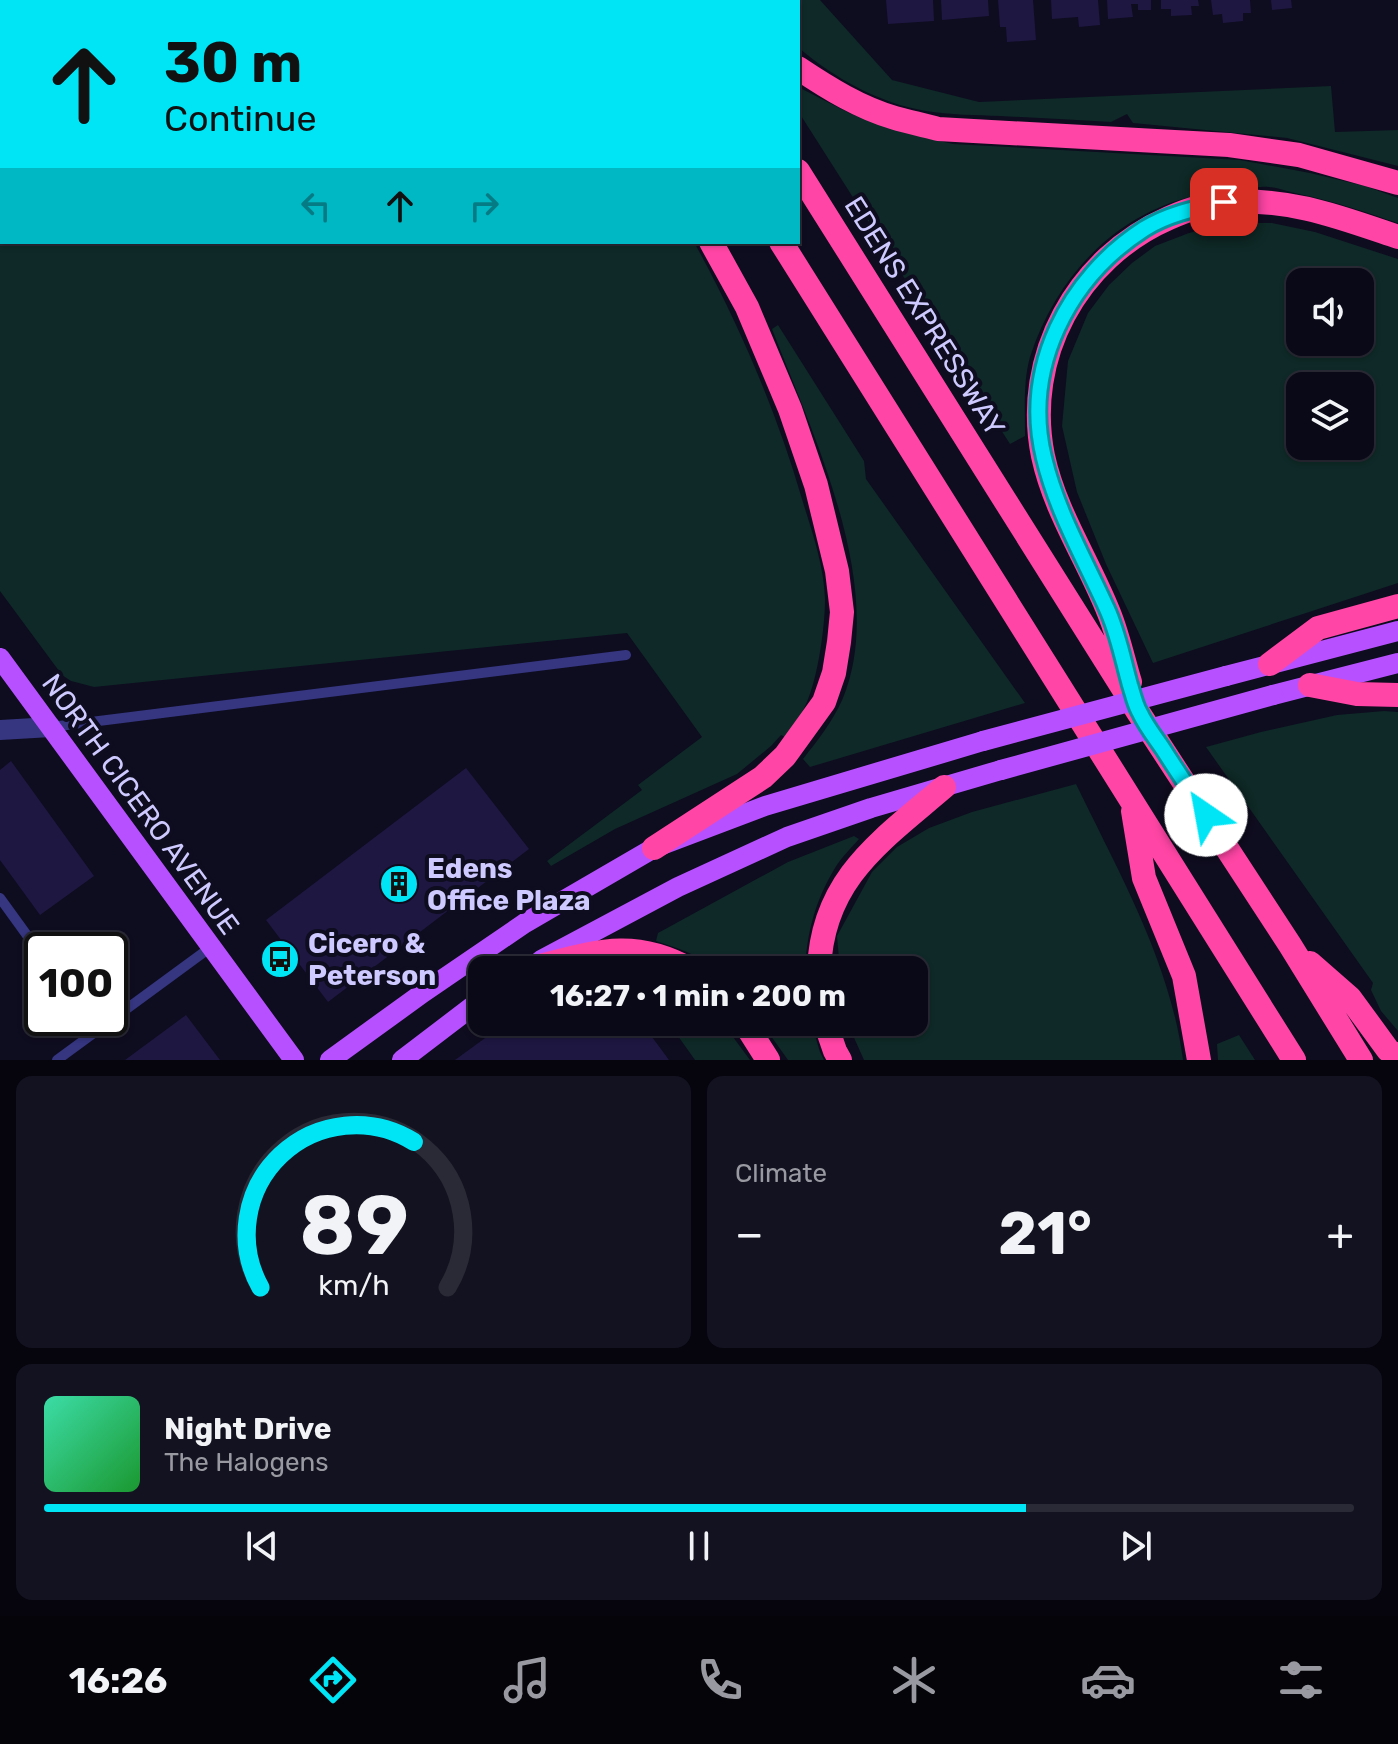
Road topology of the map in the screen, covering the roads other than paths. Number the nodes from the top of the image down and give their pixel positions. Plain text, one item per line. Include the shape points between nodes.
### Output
1 (800, 69) edge
2 (800, 174) edge
3 (1398, 183) edge
4 (1398, 237) edge
5 (712, 244) edge
6 (782, 244) edge
7 (1398, 606) edge
8 (1398, 631) edge
9 (626, 655) dead end
10 (0, 658) edge
11 (1398, 663) edge
12 (1270, 664) junction
13 (1310, 685) junction
14 (1398, 695) edge
15 (1138, 712) junction
16 (51, 727) junction
17 (0, 730) edge
18 (944, 787) junction
19 (1130, 797) junction
20 (654, 848) junction
21 (0, 898) edge
22 (25, 932) edge
23 (1290, 945) junction
24 (211, 947) junction
25 (550, 956) edge
26 (585, 956) edge
27 (660, 956) edge
28 (820, 956) edge
29 (128, 1008) edge
30 (468, 1010) edge
31 (89, 1036) edge
32 (753, 1036) edge
33 (830, 1036) edge
34 (1398, 1057) edge
35 (57, 1060) edge
36 (294, 1060) edge
37 (330, 1060) edge
38 (402, 1060) edge
39 (768, 1060) edge
40 (840, 1060) edge
41 (1199, 1060) edge
42 (1294, 1060) edge
43 (1361, 1060) edge

1 - 3 highway via 857,103 938,129 1229,145 1299,155
2 - 15 highway, EDENS EXPRESSWAY
4 - 15 highway via 1274,202 1200,207 1146,228 1112,253 1065,310 1040,381 1043,457 1074,542 1109,613
5 - 20 highway via 747,307 790,409 816,485 842,612 834,673 824,702 785,756 763,777
6 - 19 highway
7 - 12 highway via 1318,628
8 - 12 main road
9 - 16 lane
10 - 16 main road, NORTH CICERO AVENUE
11 - 13 main road
12 - 20 main road, bridge via 765,806
13 - 14 highway
13 - 18 main road, bridge
15 - 23 highway, EDENS EXPRESSWAY
16 - 17 street
16 - 24 main road, NORTH CICERO AVENUE
18 - 25 main road via 787,837 678,887
18 - 28 highway via 855,868 837,895
19 - 41 highway via 1144,878 1184,976
19 - 42 highway
20 - 37 main road via 525,923
21 - 22 lane
23 - 34 highway via 1350,998
23 - 43 highway, EDENS EXPRESSWAY
24 - 29 lane
24 - 36 main road, NORTH CICERO AVENUE
26 - 27 highway via 615,949
30 - 38 main road
31 - 35 lane
32 - 39 highway
33 - 40 highway

